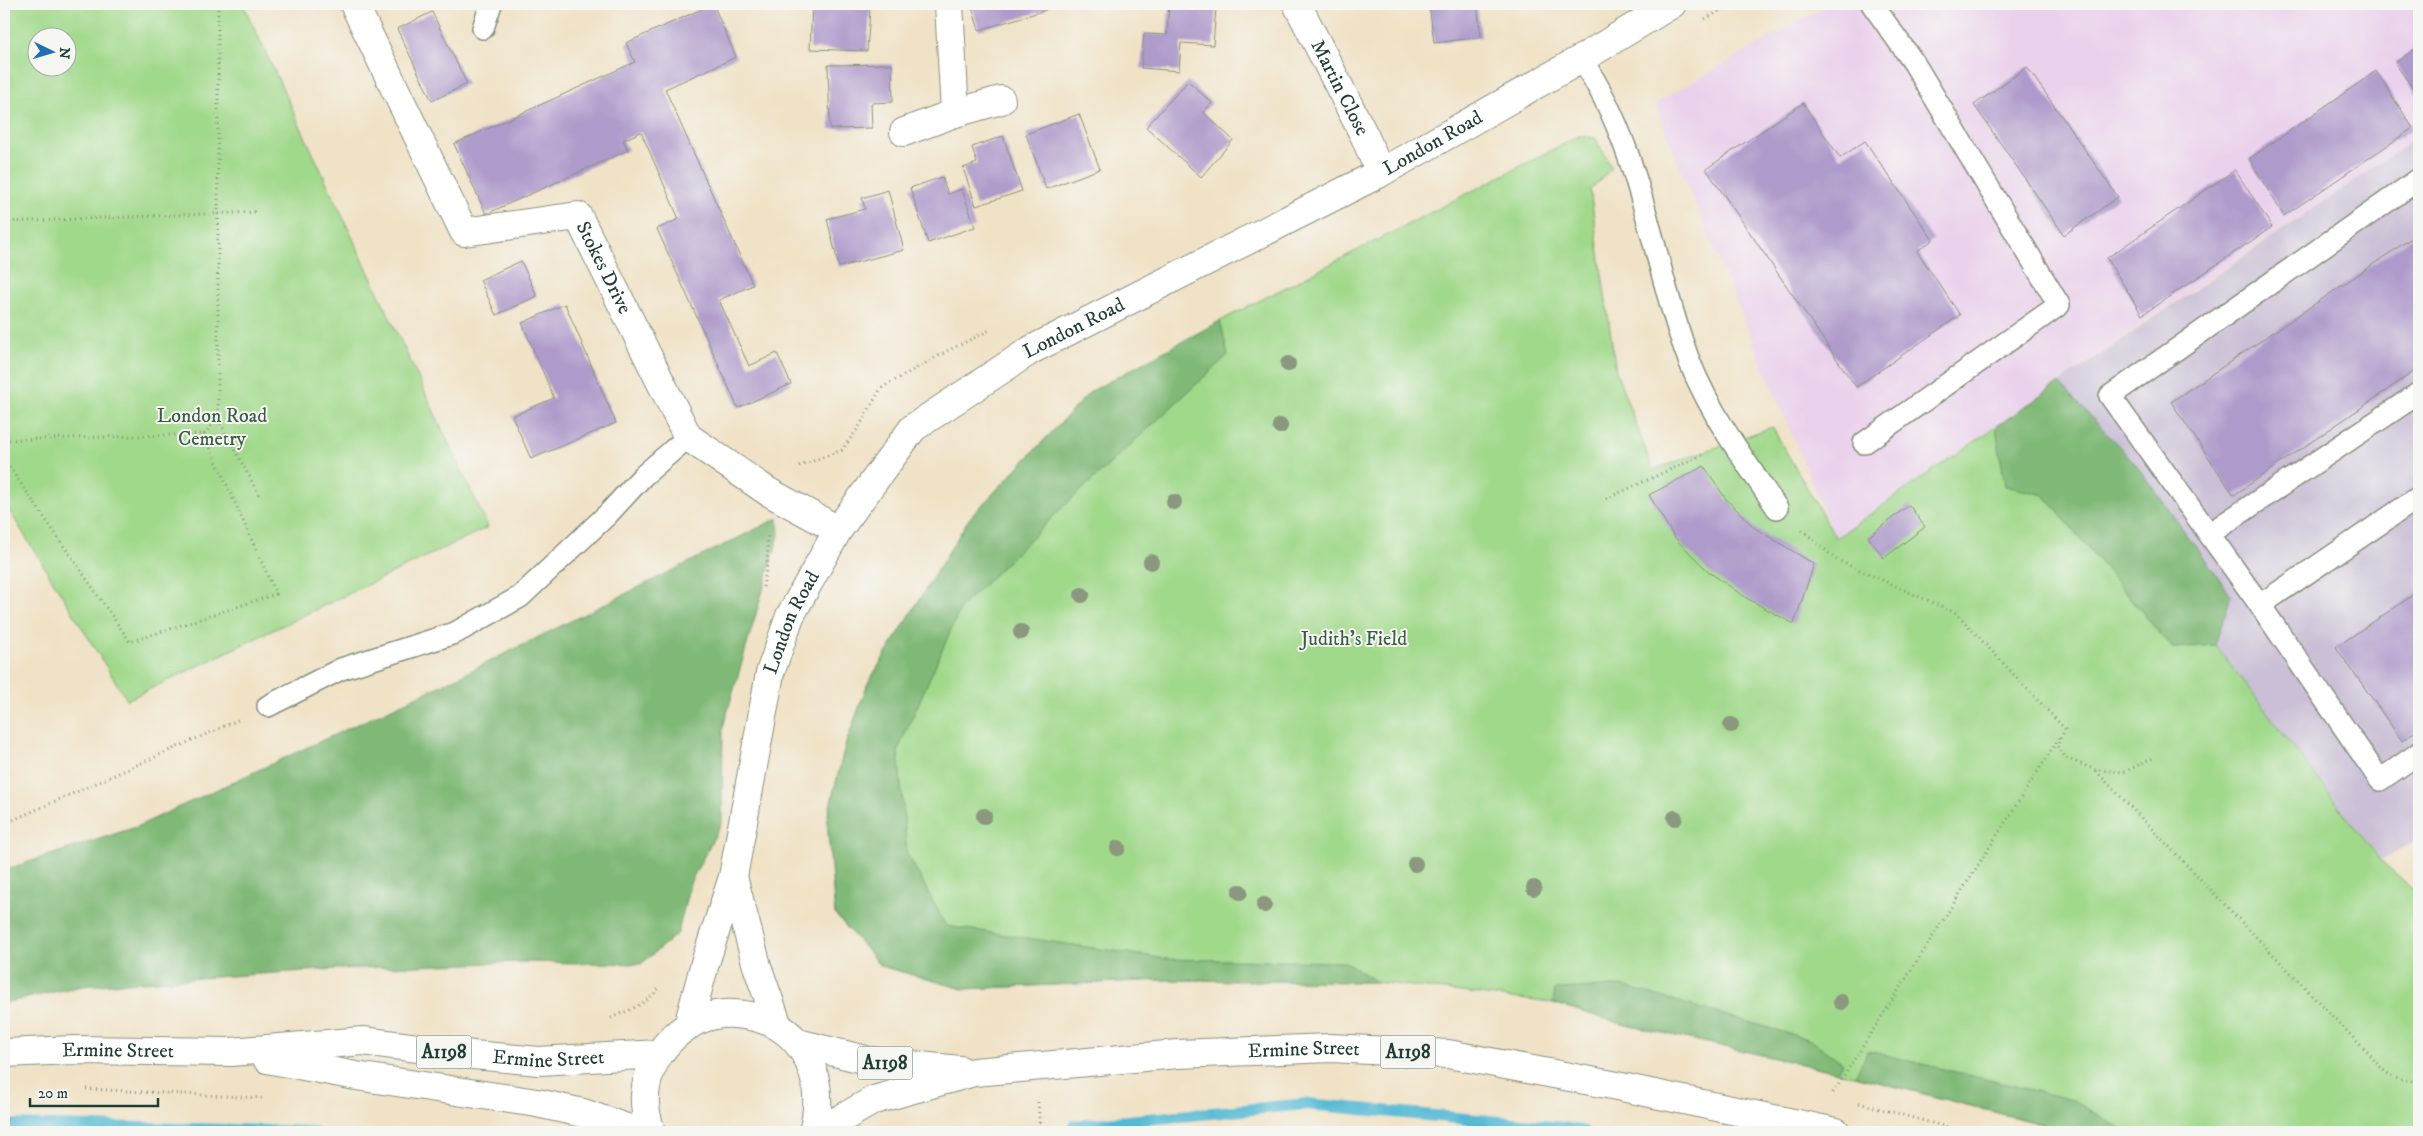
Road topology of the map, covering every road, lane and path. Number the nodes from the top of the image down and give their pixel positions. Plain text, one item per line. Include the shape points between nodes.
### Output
1 (218, 4) edge
2 (354, 4) edge
3 (491, 4) edge
4 (948, 4) edge
5 (1297, 4) edge
6 (1672, 4) edge
7 (1872, 4) edge
8 (483, 28) dead end
9 (1581, 59) junction
10 (1001, 100) dead end
11 (955, 113) junction
12 (904, 132) dead end
13 (1380, 173) junction
14 (2419, 179) edge
15 (256, 212) dead end
16 (220, 214) junction
17 (4, 222) edge
18 (2419, 393) edge
19 (218, 418) junction
20 (204, 434) junction
21 (688, 437) junction
22 (4, 440) edge
23 (1732, 442) junction
24 (1864, 443) dead end
25 (4, 459) edge
26 (259, 495) dead end
27 (2419, 497) edge
28 (1606, 499) dead end
29 (1777, 508) joint
30 (838, 530) junction
31 (768, 532) dead end
32 (2209, 534) junction
33 (762, 589) dead end
34 (2260, 605) junction
35 (268, 706) joint
36 (2065, 728) junction
37 (2419, 753) edge
38 (2153, 758) dead end
39 (2096, 770) junction
40 (4, 824) edge
41 (733, 877) junction
42 (662, 984) dead end
43 (605, 1020) dead end
44 (688, 1026) junction
45 (788, 1035) junction
46 (231, 1052) junction
47 (4, 1053) edge
48 (658, 1054) junction
49 (974, 1072) junction
50 (2419, 1080) edge
51 (76, 1089) dead end
52 (1832, 1096) dead end
53 (269, 1098) dead end
54 (1038, 1098) dead end
55 (638, 1132) edge
56 (650, 1132) edge
57 (813, 1132) edge
58 (818, 1132) edge
59 (1040, 1132) edge
60 (1836, 1132) edge

1 - 16 path
2 - 21 street, Stokes Drive via 464,232 578,216
3 - 8 lane
4 - 11 street
5 - 13 street, Martin Close
6 - 9 street, London Road
7 - 24 lane via 1914,63 2059,304
9 - 13 street, London Road
9 - 23 lane via 1610,108 1631,164 1682,342 1716,418
10 - 11 street
11 - 12 street
13 - 30 street, London Road via 1023,355 913,428
14 - 32 lane via 2110,396
15 - 16 path
16 - 17 path
16 - 19 path
18 - 32 lane
19 - 20 path
19 - 26 path
20 - 22 path
20 - 25 path via 276,594 130,642
21 - 30 street, Stokes Drive via 767,491
21 - 35 lane via 643,476 608,514 520,597 455,633 341,669
23 - 28 path
23 - 29 lane
27 - 34 lane
29 - 36 path via 1837,560 1956,613
30 - 41 street, London Road via 790,616 770,673
31 - 33 path
32 - 34 lane
34 - 37 lane via 2380,780
35 - 40 path
36 - 39 path via 2057,746 2066,758
36 - 52 path
38 - 39 path via 2124,772
39 - 50 path via 2386,1074 2410,1081
41 - 44 street, London Road
41 - 45 street, London Road via 757,966
42 - 43 path via 654,995 629,1011
44 - 45 street, A1198 via 710,1016 733,1014 756,1017
44 - 48 street, A1198 via 671,1038
45 - 49 street, Ermine Street / A1198 via 870,1061
45 - 57 street, London Road via 811,1064 818,1087 819,1112
46 - 47 street, Ermine Street / A1198 via 74,1050
46 - 48 street, Ermine Street / A1198 via 363,1041 539,1060
46 - 55 street, Ermine Street / A1198 via 356,1076 536,1103 583,1113
48 - 56 street, A1198 via 649,1073 645,1095
49 - 58 street, Ermine Street / A1198 via 874,1100
49 - 60 street, Ermine Street / A1198 via 1178,1054 1331,1048 1448,1054
51 - 53 path
54 - 59 path

